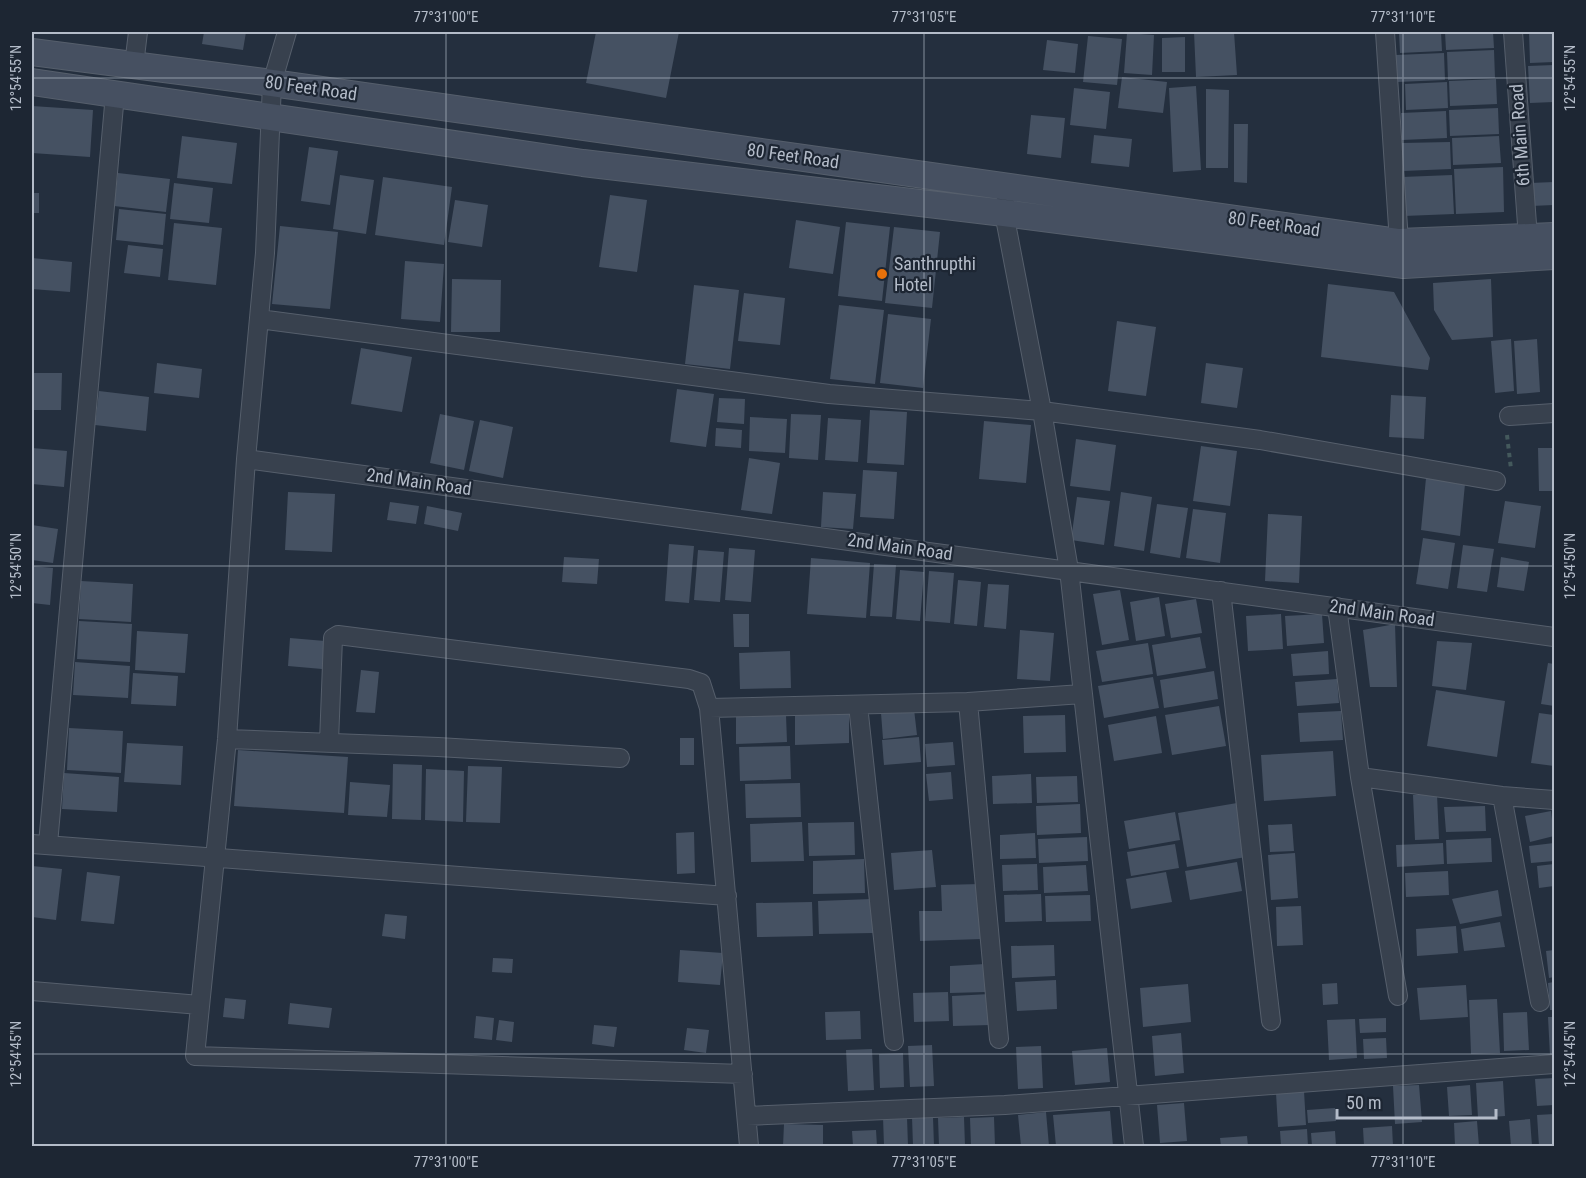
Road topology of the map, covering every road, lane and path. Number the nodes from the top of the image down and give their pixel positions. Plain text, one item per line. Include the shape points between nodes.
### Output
1 (138, 32) edge
2 (287, 32) edge
3 (1385, 32) edge
4 (1513, 32) edge
5 (32, 52) edge
6 (134, 65) junction
7 (32, 82) edge
8 (272, 83) junction
9 (115, 94) junction
10 (271, 115) junction
11 (1007, 187) junction
12 (1004, 213) junction
13 (1554, 236) edge
14 (1528, 238) junction
15 (1399, 242) junction
16 (1554, 256) edge
17 (259, 319) junction
18 (1042, 411) junction
19 (1554, 413) edge
20 (1509, 416) joint
21 (246, 459) junction
22 (1496, 481) joint
23 (1069, 570) junction
24 (1221, 591) junction
25 (1337, 607) junction
26 (1554, 637) edge
27 (1082, 694) junction
28 (968, 702) junction
29 (858, 705) junction
30 (709, 708) junction
31 (227, 739) junction
32 (329, 742) junction
33 (620, 758) dead end
34 (1360, 777) junction
35 (1502, 796) junction
36 (1554, 800) edge
37 (40, 844) edge
38 (215, 858) junction
39 (727, 896) junction
40 (32, 991) edge
41 (1398, 996) dead end
42 (1540, 1002) dead end
43 (200, 1005) junction
44 (1270, 1021) dead end
45 (999, 1039) dead end
46 (894, 1041) dead end
47 (1554, 1064) edge
48 (743, 1074) junction
49 (1129, 1095) junction
50 (747, 1116) junction
51 (749, 1146) edge
52 (1134, 1146) edge

1 - 6 street
2 - 8 street
3 - 15 street
4 - 14 street, 6th Main Road
5 - 6 main road, 80 Feet Road
6 - 8 main road, 80 Feet Road
7 - 9 main road, 80 Feet Road
8 - 10 street
8 - 11 main road, 80 Feet Road
9 - 10 main road, 80 Feet Road
9 - 37 street
10 - 12 main road, 80 Feet Road via 583,163
10 - 17 street
11 - 12 street
11 - 15 main road, 80 Feet Road
12 - 16 main road, 80 Feet Road via 1404,265
12 - 18 street
13 - 14 main road, 80 Feet Road
14 - 15 main road, 80 Feet Road
17 - 18 street via 829,394
17 - 21 street
18 - 22 street via 1260,440
18 - 23 street
19 - 20 street
20 - 22 path via 1511,465 1504,480
21 - 23 street, 2nd Main Road
21 - 31 street
23 - 24 street, 2nd Main Road
23 - 27 street
24 - 25 street, 2nd Main Road
24 - 44 street
25 - 26 street, 2nd Main Road
25 - 34 street
27 - 28 street
27 - 49 street
28 - 29 street
28 - 45 street
29 - 30 street
29 - 46 street
30 - 32 street via 704,688 695,680 338,635 333,638
30 - 39 street
31 - 32 street
31 - 38 street
32 - 33 street
34 - 35 street
34 - 41 street
35 - 36 street
35 - 42 street
37 - 38 street
38 - 39 street
38 - 43 street
39 - 48 street
40 - 43 street
43 - 48 street via 195,1056
47 - 49 street
48 - 50 street
49 - 50 street via 1005,1105
49 - 52 street
50 - 51 street

